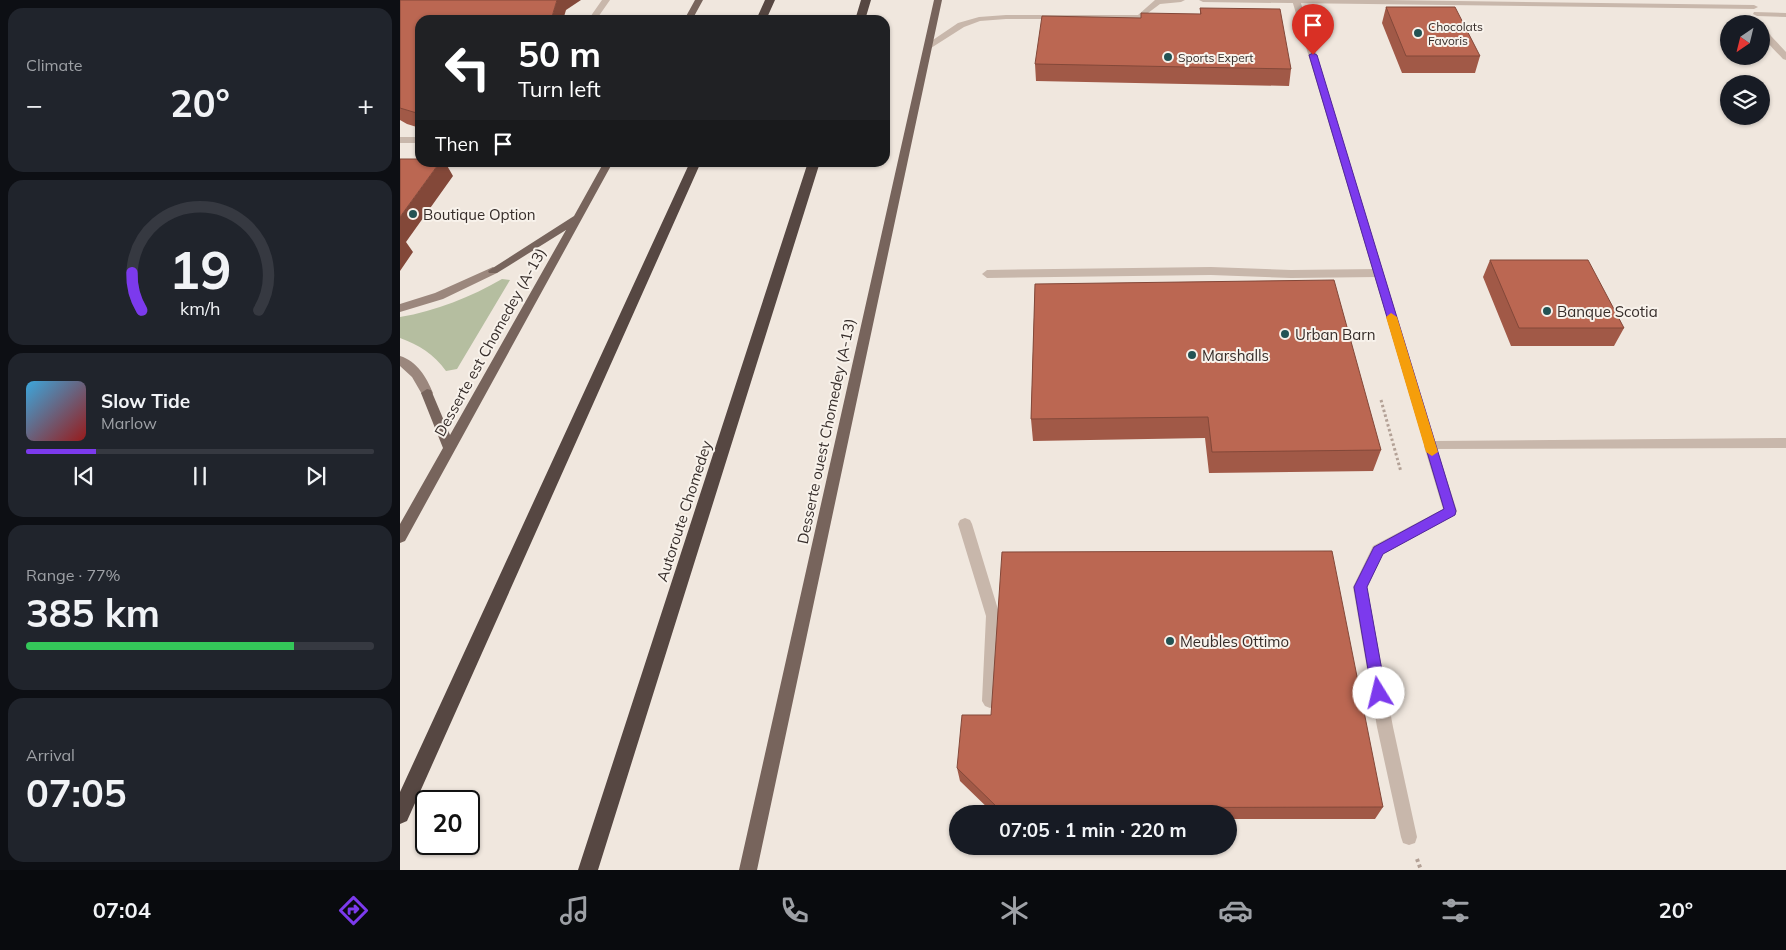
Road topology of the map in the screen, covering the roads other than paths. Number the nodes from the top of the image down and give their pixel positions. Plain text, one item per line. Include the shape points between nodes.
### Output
1 (606, 0) edge
2 (699, 0) edge
3 (770, 0) edge
4 (866, 0) edge
5 (938, 0) edge
6 (1174, 0) edge
7 (1181, 0) edge
8 (1203, 0) edge
9 (1296, 1) edge
10 (1755, 7) edge
11 (596, 15) edge
12 (691, 15) edge
13 (763, 15) edge
14 (862, 15) edge
15 (1786, 15) edge
16 (1770, 39) edge
17 (928, 46) junction
18 (1786, 57) edge
19 (400, 140) edge
20 (415, 140) edge
21 (606, 167) edge
22 (694, 167) edge
23 (812, 167) edge
24 (578, 217) junction
25 (493, 272) joint
26 (1378, 273) junction
27 (987, 274) dead end
28 (400, 308) edge
29 (400, 360) edge
30 (427, 393) joint
31 (1430, 446) junction
32 (1784, 446) edge
33 (449, 448) junction
34 (965, 524) dead end
35 (400, 537) edge
36 (990, 701) edge
37 (400, 814) edge
38 (1409, 837) dead end
39 (588, 870) edge
40 (748, 870) edge

1 - 11 street
2 - 12 main road
3 - 13 highway
4 - 14 highway
5 - 17 main road, Desserte ouest Chomedey (A-13)
6 - 7 street
6 - 17 street via 1158,2 1140,17 991,18 961,25
8 - 9 street
9 - 10 street
9 - 26 street
10 - 15 street
16 - 18 street
17 - 40 main road, Desserte ouest Chomedey (A-13)
19 - 20 street
21 - 24 main road, Desserte est Chomedey (A-13)
22 - 37 highway
23 - 39 highway, Autoroute Chomedey
24 - 25 main road
24 - 33 main road, Desserte est Chomedey (A-13)
25 - 28 street via 439,296
26 - 27 street
26 - 31 street
29 - 30 street via 413,368
30 - 33 main road
31 - 32 street
31 - 38 street via 1450,511 1378,550 1360,587 1384,727
33 - 35 main road, Desserte est Chomedey (A-13)
34 - 36 street via 993,616

